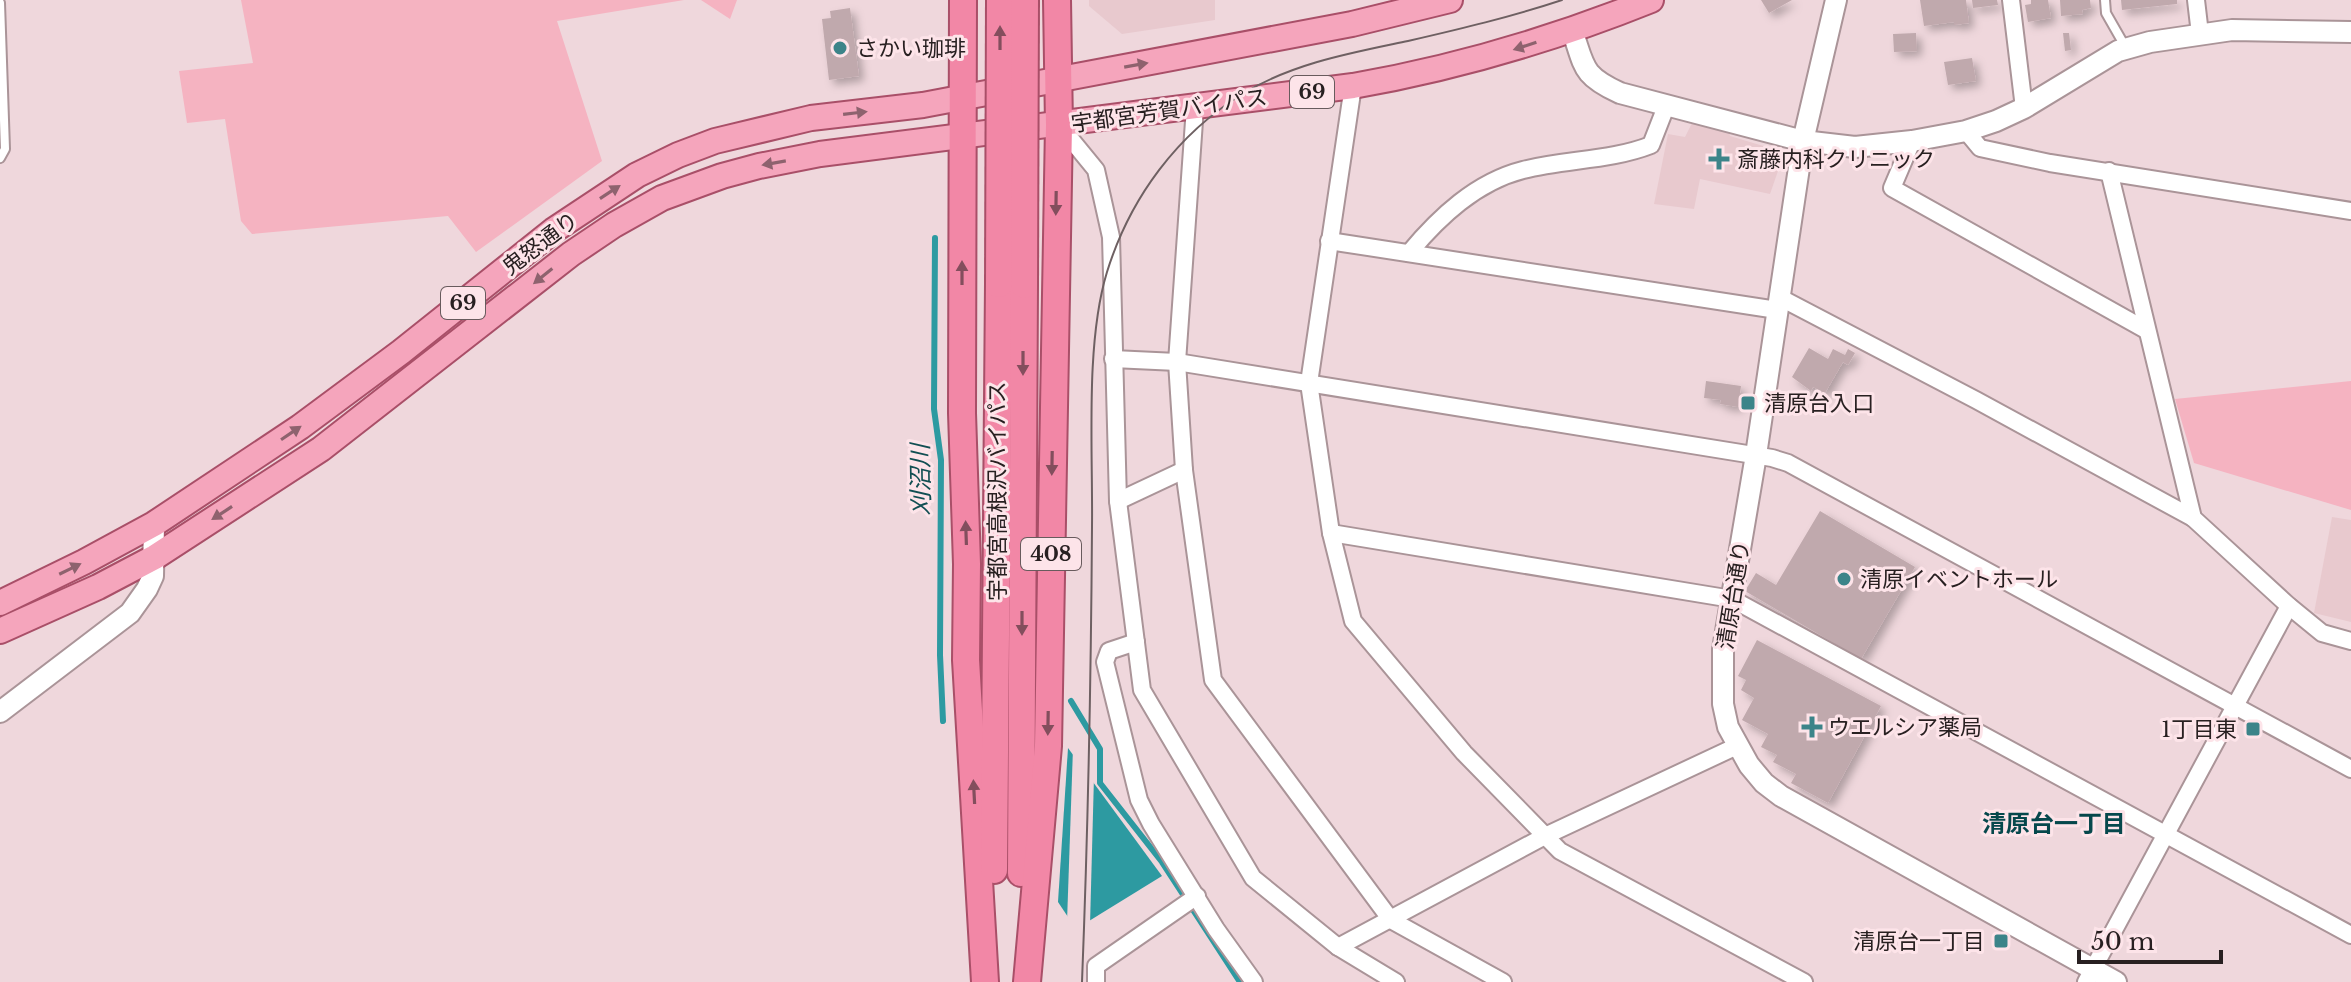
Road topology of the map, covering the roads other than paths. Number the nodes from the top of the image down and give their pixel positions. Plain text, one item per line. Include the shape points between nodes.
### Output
1 (963, 0) edge
2 (1000, 0) edge
3 (1025, 0) edge
4 (1057, 0) edge
5 (1450, 0) edge
6 (1651, 0) edge
7 (1836, 0) edge
8 (2011, 0) edge
9 (2105, 0) edge
10 (2196, 0) edge
11 (0, 3) edge
12 (1572, 30) junction
13 (2351, 32) edge
14 (2200, 34) junction
15 (2127, 48) junction
16 (1059, 78) junction
17 (1353, 86) junction
18 (963, 97) junction
19 (1667, 104) junction
20 (1195, 107) junction
21 (2024, 108) junction
22 (1059, 125) junction
23 (1966, 131) junction
24 (962, 136) junction
25 (1803, 141) junction
26 (1912, 141) junction
27 (0, 158) edge
28 (2109, 171) junction
29 (2351, 211) edge
30 (1329, 241) junction
31 (1409, 253) junction
32 (1011, 285) junction
33 (1778, 304) junction
34 (2146, 330) junction
35 (1113, 359) junction
36 (1177, 362) junction
37 (1309, 383) junction
38 (1756, 455) junction
39 (1184, 470) junction
40 (1118, 501) junction
41 (2193, 518) junction
42 (154, 524) junction
43 (1331, 533) junction
44 (155, 557) junction
45 (1732, 599) junction
46 (0, 603) edge
47 (2289, 606) junction
48 (0, 631) edge
49 (2351, 641) edge
50 (1136, 642) junction
51 (2235, 706) junction
52 (0, 712) edge
53 (1737, 746) junction
54 (2351, 769) edge
55 (2166, 834) junction
56 (1545, 836) junction
57 (1190, 901) junction
58 (1391, 920) junction
59 (2351, 935) edge
60 (1338, 947) junction
61 (2089, 976) edge
62 (985, 982) edge
63 (993, 982) edge
64 (1021, 982) edge
65 (1027, 982) edge
66 (1096, 982) edge
67 (1254, 982) edge
68 (1396, 982) edge
69 (1503, 982) edge
70 (1804, 982) edge
71 (2116, 982) edge

1 - 18 highway
32 -> 2 highway, 宇都宮高根沢バイパス / 408, bridge
3 - 32 highway, 宇都宮高根沢バイパス / 408, bridge
4 - 16 highway, 408
16 -> 5 main road, 69 via 1352,24
6 - 12 main road, 宇都宮芳賀バイパス / 69
7 - 25 street, 清原台通り
8 - 21 street
9 - 15 lane via 2106,13
10 - 14 street
11 - 27 lane via 5,149
12 -> 17 main road, 宇都宮芳賀バイパス / 69 via 1484,59
12 - 19 street via 1587,73 1597,83
13 - 14 street via 2263,29
14 - 15 street
15 - 21 street
16 - 18 main road, 鬼怒通り / 69
16 - 22 highway, 408
17 - 20 main road, 宇都宮芳賀バイパス / 69
17 - 30 street
18 - 24 highway
42 -> 18 main road, 鬼怒通り / 69 via 300,427 554,230 637,175 749,132
19 - 25 street
19 - 31 street via 1651,145 1626,155 1503,177 1435,221
20 - 22 main road, 宇都宮芳賀バイパス / 69
20 - 36 street
21 - 23 street
22 - 24 main road, 宇都宮芳賀バイパス / 69
22 - 35 street via 1096,170 1100,184 1111,237
22 -> 65 highway, 408 via 1048,746
23 - 26 street
23 - 28 street via 1980,148
24 -> 44 main road, 鬼怒通り / 69 via 759,166 662,198 571,254 321,449
62 -> 24 highway via 966,660
25 - 26 street via 1855,147
25 - 33 street, 清原台通り
26 - 34 street via 1892,188
28 - 29 street
28 - 34 street
30 - 31 street
30 - 37 street
31 - 33 street
32 - 63 highway, 宇都宮高根沢バイパス / 408
32 -> 64 highway, 宇都宮高根沢バイパス / 408
33 - 38 street, 清原台通り
33 - 41 street via 1976,400
34 - 41 street
35 - 36 street
35 - 40 street
36 - 37 street
36 - 39 street
37 - 38 street
37 - 43 street
38 - 45 street, 清原台通り
38 - 51 street via 1788,463
39 - 40 street
39 - 58 street via 1213,680
40 - 50 street
41 - 47 street
42 - 44 street
46 -> 42 main road, 鬼怒通り / 69
43 - 45 street
43 - 56 street via 1353,621 1464,753
44 - 48 main road, 鬼怒通り / 69
44 - 52 street via 153,576 130,613
45 - 53 street, 清原台通り via 1722,681 1728,727
45 - 55 street
47 - 49 street via 2322,633
47 - 51 street
50 - 57 street via 1109,651 1106,674 1139,800
50 - 60 street via 1142,690 1253,878
51 - 54 street
51 - 55 street
53 - 56 street
53 - 61 street, 清原台通り via 1764,783 1781,796
55 - 59 street
55 - 61 street
56 - 58 street
56 - 70 street via 1560,851 1628,890
57 - 66 street via 1096,966
57 - 67 street
58 - 60 street
58 - 69 street
60 - 68 street
61 - 71 street, 清原台通り

